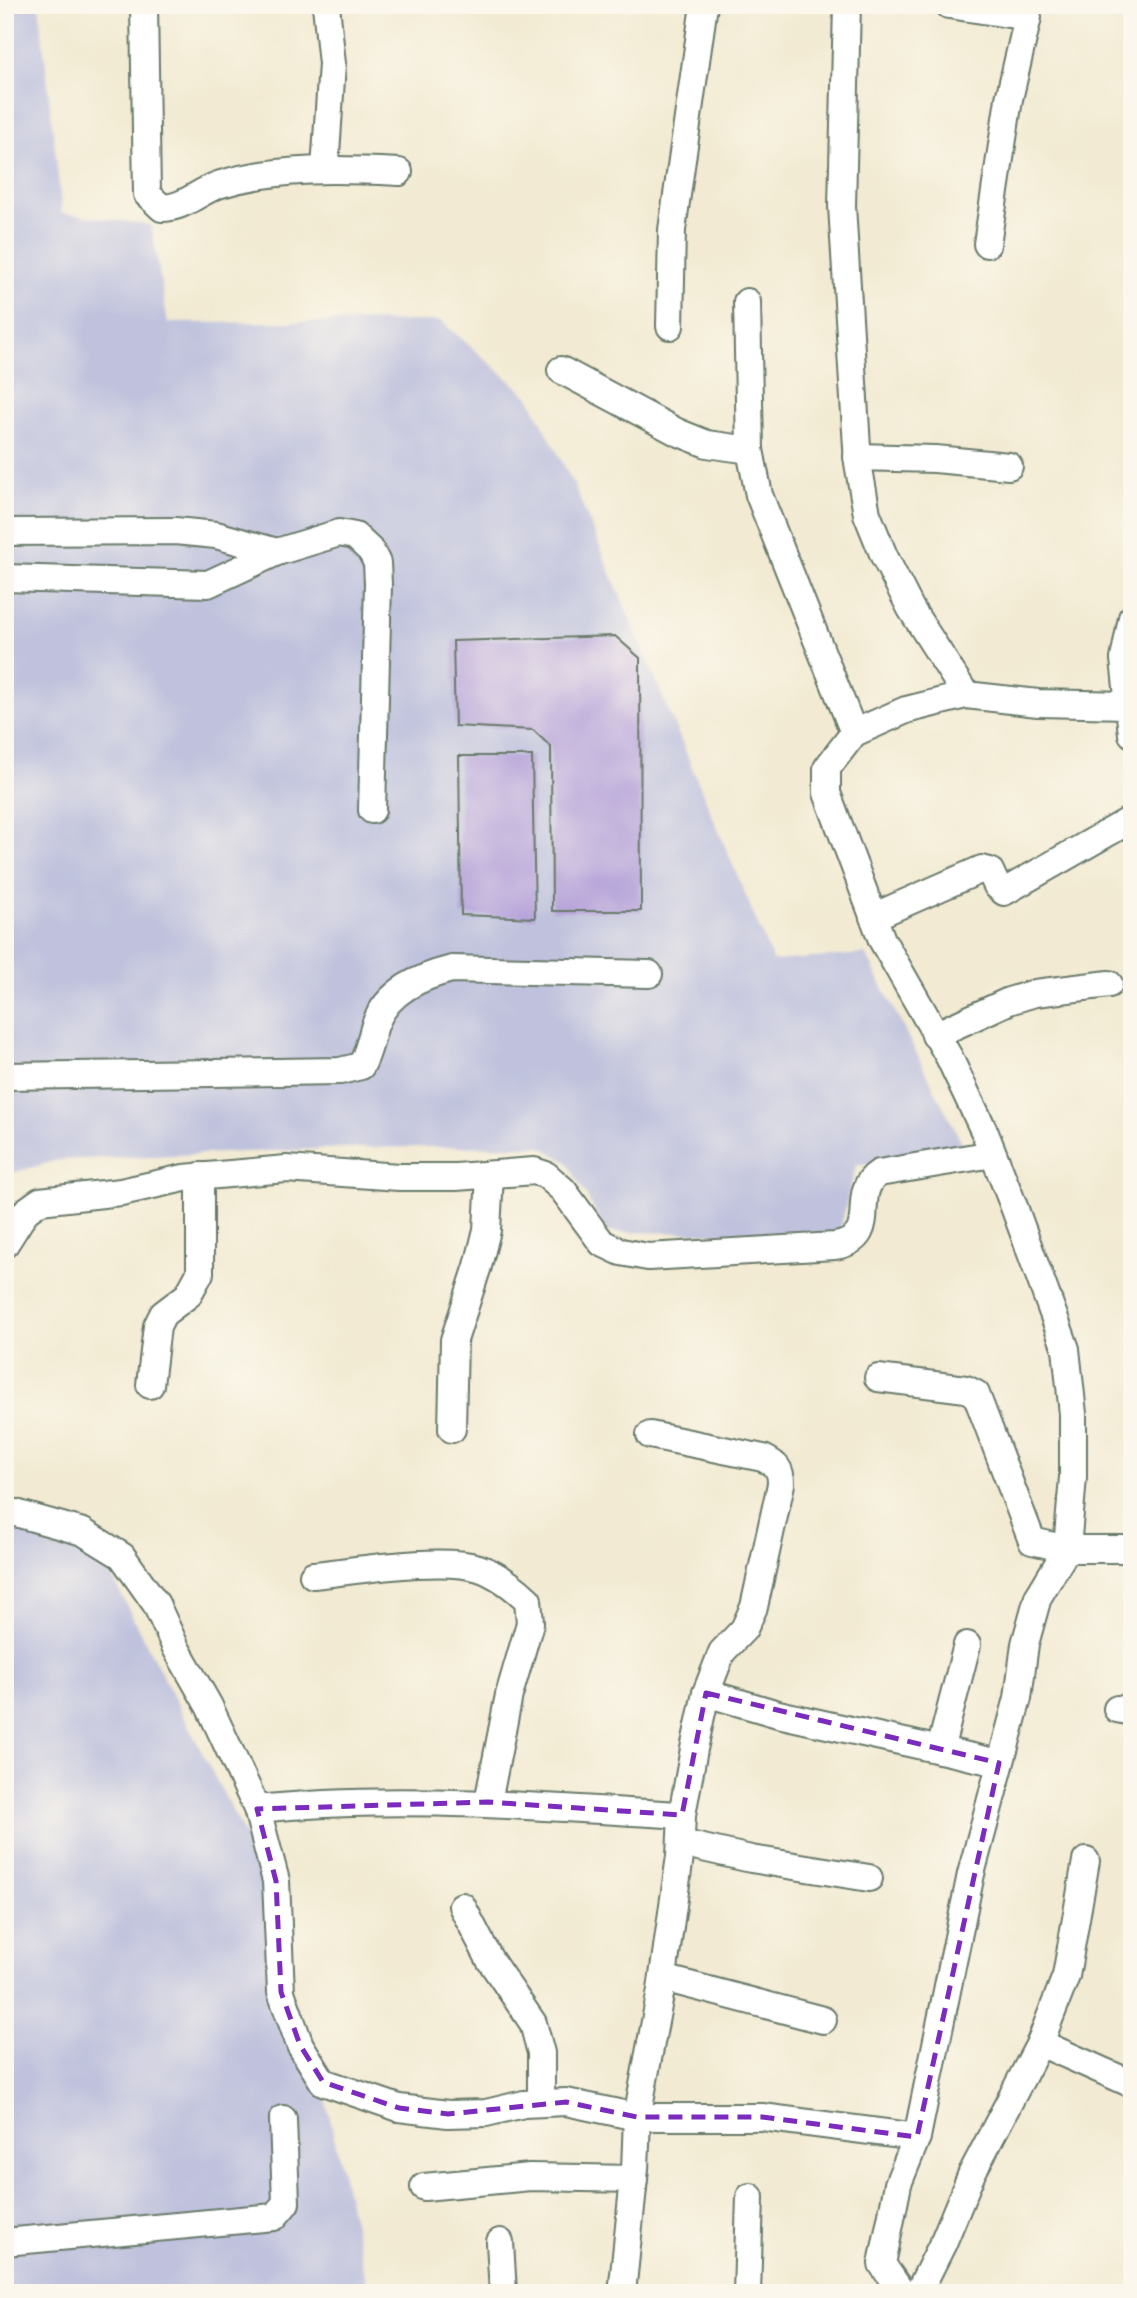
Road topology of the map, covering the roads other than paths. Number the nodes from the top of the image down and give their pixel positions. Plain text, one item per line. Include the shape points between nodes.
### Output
1 (144, 5) edge
2 (326, 5) edge
3 (704, 5) edge
4 (846, 5) edge
5 (948, 5) edge
6 (325, 169) junction
7 (399, 172) dead end
8 (987, 244) dead end
9 (747, 302) dead end
10 (670, 326) dead end
11 (561, 370) dead end
12 (750, 450) junction
13 (857, 457) junction
14 (1009, 466) dead end
15 (5, 531) edge
16 (277, 552) junction
17 (5, 578) edge
18 (1132, 618) edge
19 (966, 695) junction
20 (1128, 705) junction
21 (854, 733) junction
22 (1132, 734) edge
23 (372, 810) dead end
24 (1132, 819) edge
25 (873, 917) junction
26 (649, 974) dead end
27 (1108, 984) dead end
28 (935, 1035) junction
29 (5, 1076) edge
30 (993, 1154) junction
31 (490, 1175) junction
32 (200, 1176) junction
33 (5, 1244) edge
34 (878, 1378) dead end
35 (150, 1385) dead end
36 (452, 1429) dead end
37 (650, 1435) dead end
38 (5, 1510) edge
39 (1067, 1549) junction
40 (1132, 1549) edge
41 (313, 1575) dead end
42 (967, 1645) dead end
43 (706, 1693) junction
44 (940, 1750) junction
45 (999, 1763) junction
46 (488, 1802) junction
47 (257, 1810) junction
48 (682, 1815) junction
49 (681, 1843) junction
50 (1086, 1861) dead end
51 (869, 1878) dead end
52 (462, 1906) dead end
53 (663, 1978) junction
54 (823, 2020) dead end
55 (1040, 2043) junction
56 (1132, 2084) edge
57 (541, 2103) junction
58 (637, 2117) junction
59 (283, 2119) dead end
60 (917, 2137) junction
61 (634, 2179) junction
62 (424, 2187) dead end
63 (750, 2197) dead end
64 (5, 2242) edge
65 (500, 2242) dead end
66 (503, 2293) edge
67 (622, 2293) edge
68 (747, 2293) edge
69 (902, 2293) edge
70 (918, 2293) edge

1 - 6 street via 146,177 152,202 175,208 219,184
2 - 6 street via 332,64
3 - 10 street via 672,230
4 - 13 street via 842,206
5 - 8 street via 1028,17 1009,99
6 - 7 street
9 - 12 street
11 - 12 street via 677,432 707,444
12 - 21 street via 759,495
13 - 14 street
13 - 19 street via 867,514 884,556 911,609
15 - 16 street via 174,531 216,535
16 - 17 street via 208,584
16 - 23 street via 339,533 364,543 377,563
18 - 20 street via 1124,659
19 - 20 street via 1038,703
19 - 21 street via 906,710
20 - 22 street
21 - 25 street via 834,755 825,777
24 - 25 street via 1004,892 990,871 982,869
25 - 28 street
26 - 29 street via 452,969 430,974 406,986 388,1003 361,1066 340,1071
27 - 28 street via 1035,993
28 - 30 street
30 - 31 street via 879,1173 865,1187 861,1231 845,1245 695,1256 648,1257 621,1252 603,1243 546,1175 534,1171
30 - 39 street via 1066,1349 1073,1414
31 - 32 street via 399,1177 286,1169
31 - 36 street via 487,1230 454,1340
32 - 33 street via 121,1192 40,1201 26,1211
32 - 35 street via 200,1273 188,1295 163,1314 157,1325
34 - 39 street via 976,1394 1026,1532 1041,1545
37 - 43 street via 763,1458 781,1472 754,1607 744,1629 722,1652
38 - 47 street via 83,1532 122,1556 156,1604
39 - 40 street
39 - 45 street via 1038,1597 1025,1644 1018,1698
41 - 46 street via 411,1565 477,1568 500,1578 528,1600 530,1623 509,1695
42 - 44 street
43 - 44 street
43 - 48 street
44 - 45 street
45 - 60 street via 971,1874
46 - 47 street
46 - 48 street
47 - 57 street via 276,1881 281,1992 300,2045 323,2082 399,2108 447,2114 486,2113
48 - 49 street
49 - 51 street
49 - 53 street
50 - 55 street via 1066,1976
52 - 57 street via 490,1960 536,2030
53 - 54 street
53 - 58 street
55 - 56 street
55 - 70 street via 972,2174
57 - 58 street via 566,2102
58 - 60 street via 762,2117
58 - 61 street
59 - 64 street via 286,2203 274,2217
60 - 69 street via 898,2185 882,2263
61 - 62 street via 530,2177
61 - 67 street
63 - 68 street
65 - 66 street

